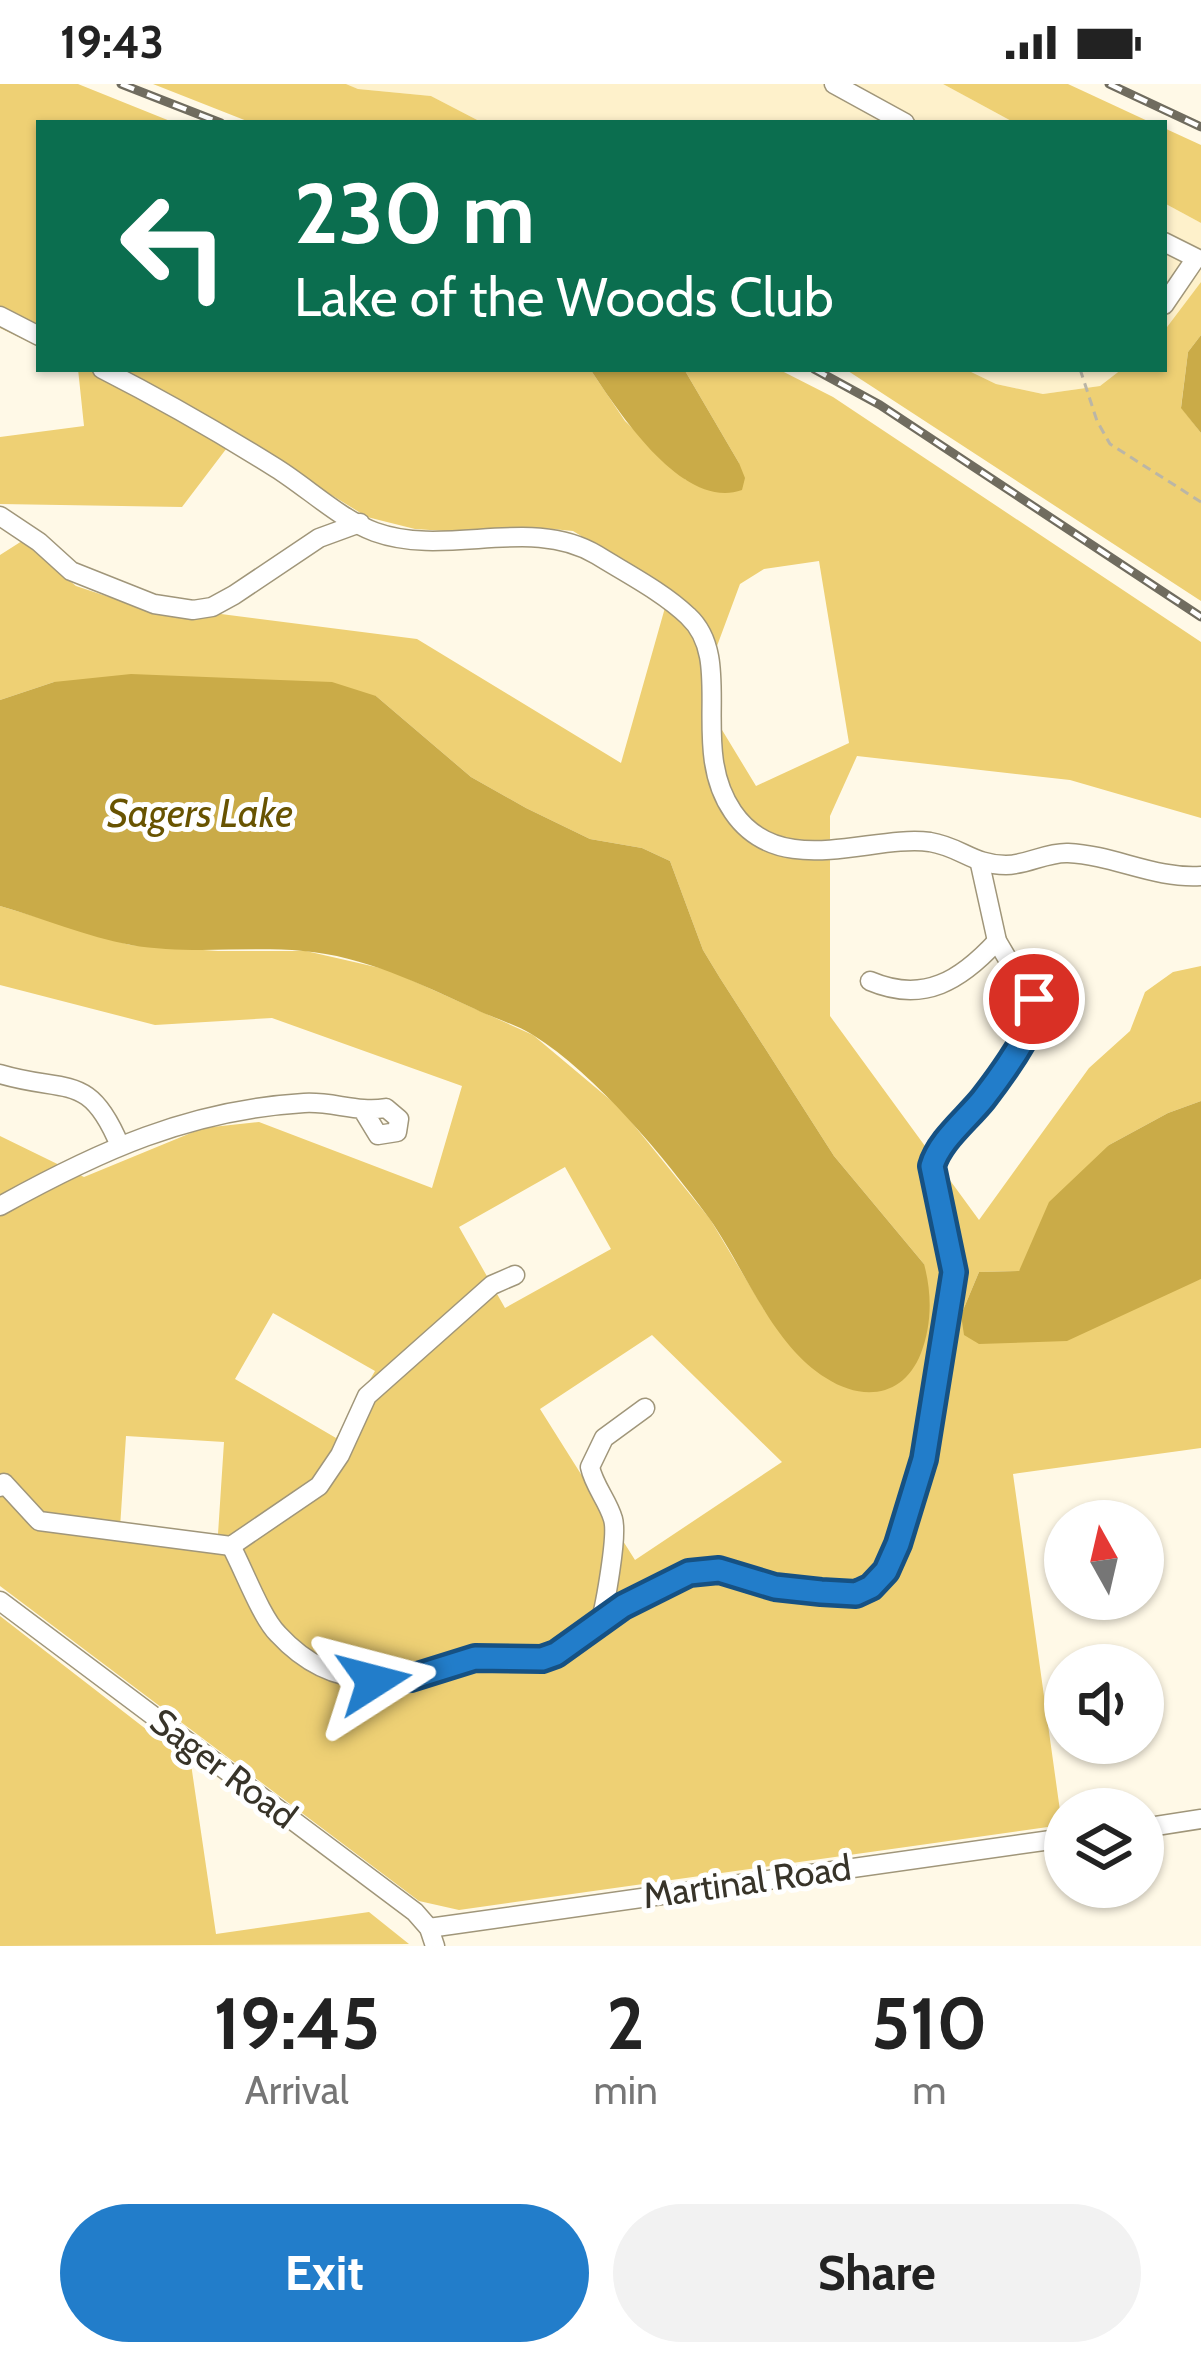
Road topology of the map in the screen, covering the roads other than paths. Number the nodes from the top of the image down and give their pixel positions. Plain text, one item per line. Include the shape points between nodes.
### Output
1 (834, 84) edge
2 (900, 120) edge
3 (1167, 244) edge
4 (1167, 301) edge
5 (0, 316) edge
6 (36, 334) edge
7 (107, 372) edge
8 (0, 516) edge
9 (360, 523) junction
10 (980, 864) junction
11 (1201, 876) edge
12 (998, 941) junction
13 (870, 981) dead end
14 (0, 1074) edge
15 (364, 1112) dead end
16 (120, 1146) junction
17 (0, 1207) edge
18 (515, 1275) dead end
19 (645, 1408) dead end
20 (1, 1482) edge
21 (231, 1546) junction
22 (0, 1601) edge
23 (599, 1623) junction
24 (1201, 1820) edge
25 (1164, 1825) edge
26 (1044, 1841) edge
27 (432, 1937) edge

1 - 2 street
3 - 4 street via 1196,258
5 - 6 street
7 - 9 street
8 - 9 street via 70,571 154,604 193,610 212,607 319,538
9 - 10 street via 426,543 562,538 593,553 688,616 703,636 712,656 710,759 718,787 747,826 788,847 827,852 926,841
10 - 11 street via 1064,852 1147,873
10 - 12 street
12 - 13 street via 955,979 912,991
12 - 23 street via 1038,1011 932,1166 954,1272 924,1459 886,1571 856,1594 775,1587 719,1570 689,1573
14 - 16 street via 85,1093 106,1113
15 - 16 street via 308,1102 228,1112
16 - 17 street
18 - 21 street via 492,1286 367,1396 319,1486
19 - 23 street via 604,1438 590,1467 615,1533
20 - 21 street via 39,1521
21 - 23 street via 277,1634 339,1676 411,1678 475,1658 542,1659
22 - 27 street, Sager Road via 416,1912
24 - 25 street
26 - 27 street, Martinal Road

